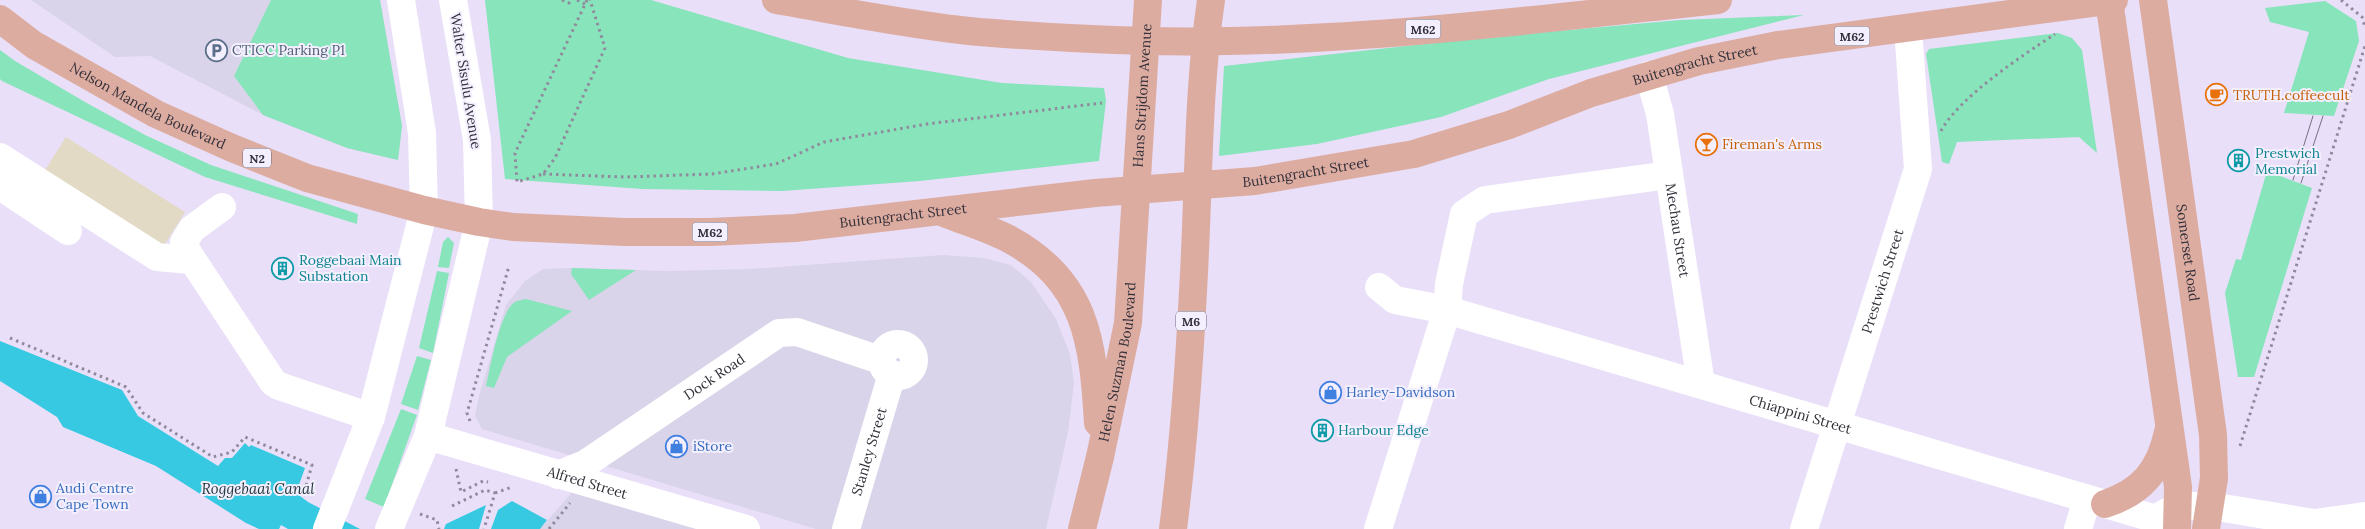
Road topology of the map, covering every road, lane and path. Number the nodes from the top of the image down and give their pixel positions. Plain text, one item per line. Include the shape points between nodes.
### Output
1 (401, 0) edge
2 (453, 0) edge
3 (562, 0) edge
4 (570, 0) edge
5 (577, 0) edge
6 (776, 0) edge
7 (1148, 0) edge
8 (1211, 0) edge
9 (1718, 0) edge
10 (2111, 0) edge
11 (2153, 0) edge
12 (2340, 0) edge
13 (587, 1) edge
14 (1641, 4) edge
15 (0, 19) edge
16 (2365, 27) edge
17 (1908, 28) junction
18 (2056, 32) dead end
19 (1145, 40) junction
20 (1205, 41) junction
21 (2365, 46) edge
22 (1649, 75) junction
23 (1102, 103) dead end
24 (1916, 141) junction
25 (0, 157) edge
26 (543, 174) junction
27 (1669, 176) junction
28 (0, 186) edge
29 (1196, 187) junction
30 (1134, 191) junction
31 (222, 207) dead end
32 (424, 210) junction
33 (940, 212) junction
34 (479, 222) junction
35 (68, 231) dead end
36 (191, 260) junction
37 (509, 266) dead end
38 (1379, 287) dead end
39 (1447, 310) junction
40 (10, 338) dead end
41 (887, 366) joint
42 (1701, 384) junction
43 (371, 417) junction
44 (473, 424) dead end
45 (1835, 426) junction
46 (2169, 426) junction
47 (428, 436) junction
48 (2239, 447) dead end
49 (1100, 457) junction
50 (558, 475) junction
51 (458, 476) dead end
52 (1179, 480) junction
53 (513, 487) dead end
54 (461, 492) dead end
55 (304, 493) dead end
56 (495, 493) junction
57 (573, 500) dead end
58 (2096, 502) junction
59 (452, 506) dead end
60 (420, 514) dead end
61 (2365, 516) edge
62 (2209, 518) edge
63 (2171, 521) edge
64 (2306, 526) edge
65 (390, 527) edge
66 (326, 529) edge
67 (439, 529) edge
68 (484, 529) edge
69 (549, 529) edge
70 (746, 529) edge
71 (846, 529) edge
72 (1082, 529) edge
73 (1164, 529) edge
74 (1173, 529) edge
75 (1378, 529) edge
76 (1804, 529) edge
77 (2078, 529) edge

1 - 32 street via 422,133
2 - 34 street, Walter Sisulu Avenue via 477,140
3 - 4 path via 569,3
5 - 13 path
6 - 19 main road, M62 via 968,31 1095,40
7 - 19 main road, Hans Strijdom Avenue
8 - 20 main road
9 - 14 main road, M62
10 - 17 main road, Buitengracht Street / M62
10 - 46 main road
11 - 62 main road, Somerset Road via 2213,435 2215,462
12 - 16 path via 2362,17
13 - 26 path via 605,48 555,158
13 - 26 path via 515,153 517,182
14 - 20 main road, M62 via 1516,22 1294,39
15 - 32 main road, Nelson Mandela Boulevard / N2 via 99,84 156,114 307,178
17 - 22 main road, Buitengracht Street / M62 via 1778,45
17 - 24 street, Prestwich Street
18 - 24 path via 1989,81 1947,120 1939,134
19 - 20 main road, M62
19 - 30 main road, Hans Strijdom Avenue
20 - 29 main road, M6
21 - 48 path
22 - 27 street, Mechau Street via 1660,114
22 - 29 main road, Buitengracht Street / M62 via 1414,154 1255,181
23 - 26 path via 927,124 824,142 776,164 712,174
24 - 45 street, Prestwich Street via 1918,169
25 - 36 street via 157,257
27 - 39 street via 1485,200 1464,214 1449,284
27 - 42 street, Mechau Street
28 - 35 street
29 - 30 main road, Buitengracht Street / M62
29 - 52 main road, M6 via 1193,290
30 - 33 main road, Buitengracht Street / M62
30 - 49 main road, Helen Suzman Boulevard via 1128,324
31 - 36 street via 186,235 184,242
32 - 34 main road, Nelson Mandela Boulevard / N2
32 - 43 street
33 - 34 main road, Buitengracht Street / M62 via 795,228 710,232 624,232
33 - 49 main road via 984,227 1023,248 1045,265 1066,289 1079,311 1092,354
34 - 47 street
36 - 43 street via 276,384
37 - 44 path via 467,413
38 - 39 street, Chiappini Street via 1395,300
39 - 42 street, Chiappini Street
39 - 75 street
40 - 55 path via 126,387 143,413 213,457 232,452 245,437 312,465
41 - 50 street, Dock Road via 871,357 797,332 779,333 585,464
41 - 71 street, Stanley Street
42 - 45 street, Chiappini Street
43 - 66 street
45 - 58 street, Chiappini Street
45 - 76 street, Prestwich Street
46 - 58 main road via 2162,456 2138,489 2122,498
46 - 63 main road
47 - 50 street, Alfred Street
47 - 65 street
49 - 72 main road, Helen Suzman Boulevard
50 - 70 street, Alfred Street
51 - 54 path
52 - 73 street
52 - 74 main road, M6
53 - 56 path
56 - 59 path via 485,490
56 - 68 path
57 - 69 path
58 - 63 street, Chiappini Street
58 - 77 street
60 - 67 path via 437,520
61 - 64 street, Chiappini Street
62 - 63 street, Chiappini Street
62 - 64 street, Chiappini Street

